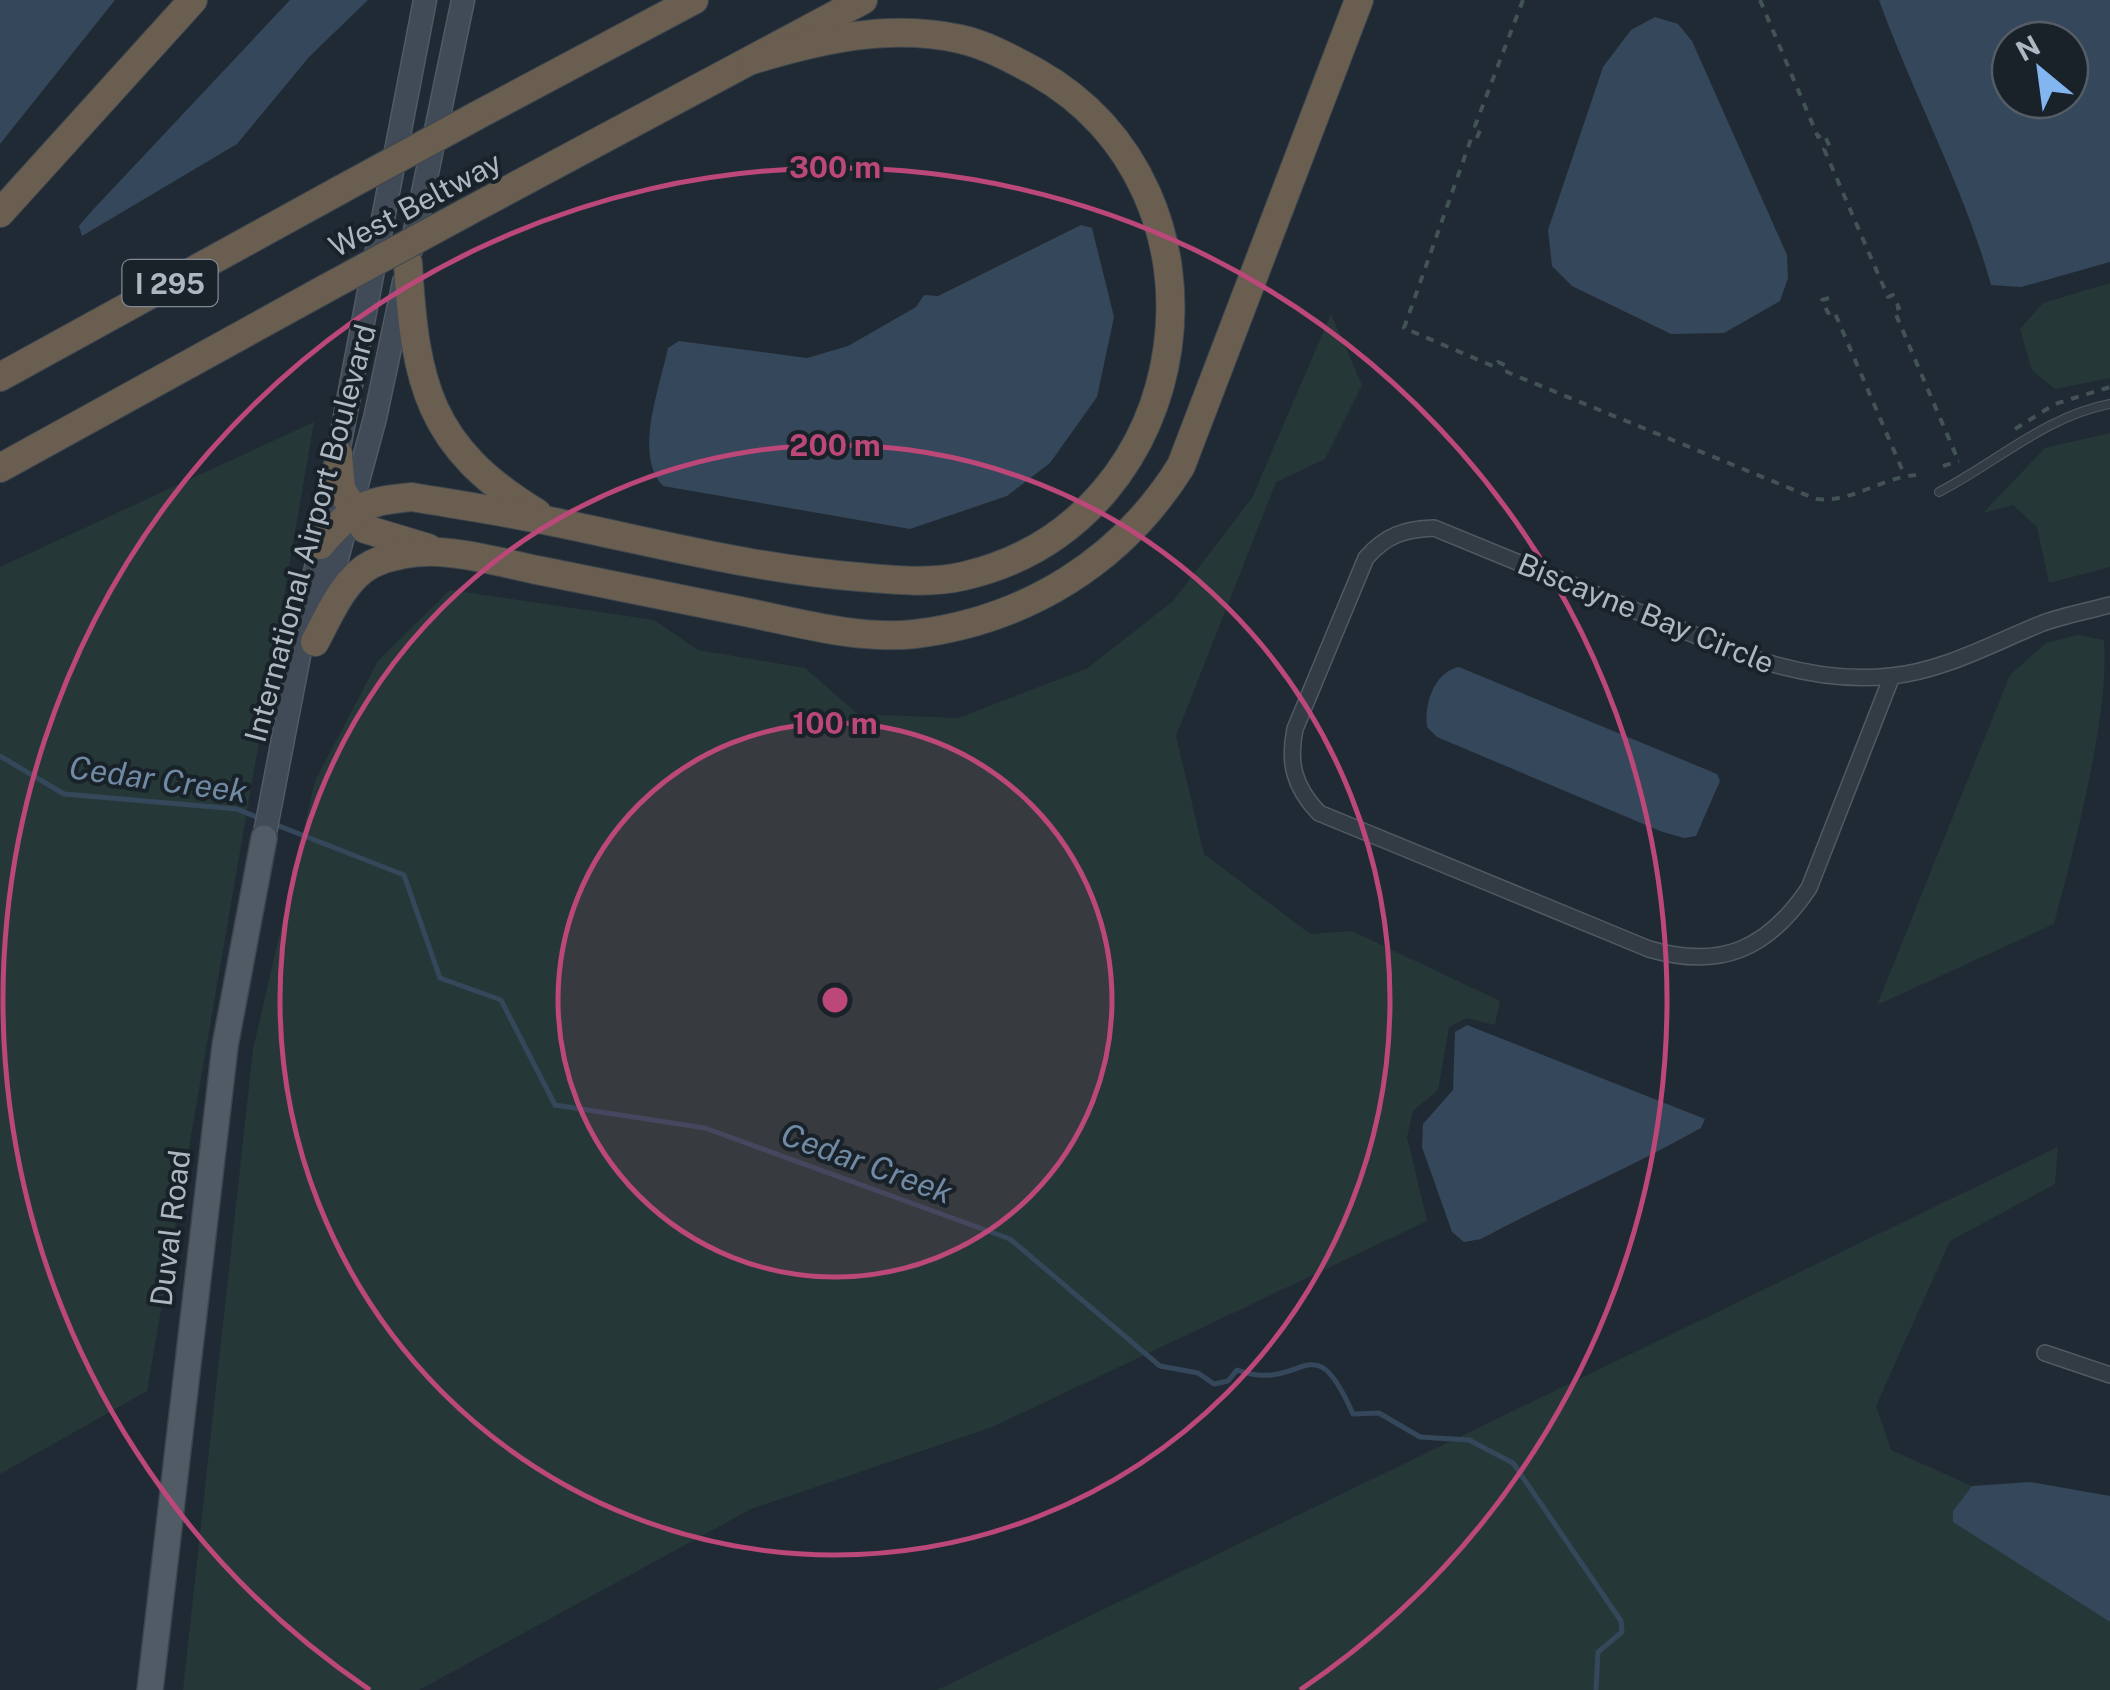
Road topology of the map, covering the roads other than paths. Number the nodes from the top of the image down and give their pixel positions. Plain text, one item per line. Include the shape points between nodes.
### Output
1 (194, 0) edge
2 (425, 0) edge
3 (464, 0) edge
4 (694, 0) edge
5 (863, 0) edge
6 (1359, 0) edge
7 (752, 60) junction
8 (0, 213) edge
9 (408, 263) junction
10 (0, 376) edge
11 (2110, 404) edge
12 (338, 454) junction
13 (0, 468) edge
14 (1939, 492) dead end
15 (350, 511) junction
16 (551, 521) junction
17 (320, 545) junction
18 (429, 548) junction
19 (2110, 605) edge
20 (315, 642) junction
21 (1892, 676) junction
22 (276, 776) junction
23 (264, 838) joint
24 (2045, 1353) dead end
25 (2110, 1375) edge
26 (150, 1690) edge

1 - 8 highway
2 - 12 main road, International Airport Boulevard
3 - 9 main road, International Airport Boulevard
4 - 10 highway, West Beltway / I 295, bridge
5 - 7 highway, West Beltway / I 295
6 - 18 highway via 1180,466 1144,520 1071,580 983,619 878,634
7 - 13 highway, West Beltway / I 295, bridge
7 - 16 highway via 854,34 958,38 1060,86 1092,115 1135,168 1162,231 1174,302 1172,334 1145,430 1104,489 1048,540 1001,564 932,581 796,572
9 - 15 main road, International Airport Boulevard
9 - 16 highway via 417,364 432,407 457,448 495,487
11 - 14 lane via 2042,428
12 - 15 highway via 340,489
12 - 17 main road, International Airport Boulevard
15 - 16 highway via 378,500 412,498
15 - 17 highway
15 - 18 highway via 364,529
15 - 20 main road, International Airport Boulevard
17 - 22 main road, International Airport Boulevard
18 - 20 highway via 370,565 342,592
19 - 21 street
20 - 22 main road, International Airport Boulevard
21 - 21 street, Biscayne Bay Circle via 1809,888 1766,938 1709,958 1649,949 1319,812 1292,774 1295,729 1366,558 1395,534 1434,528 1780,668
22 - 23 main road, Duval Road
23 - 26 main road, Duval Road via 225,1046
24 - 25 street

